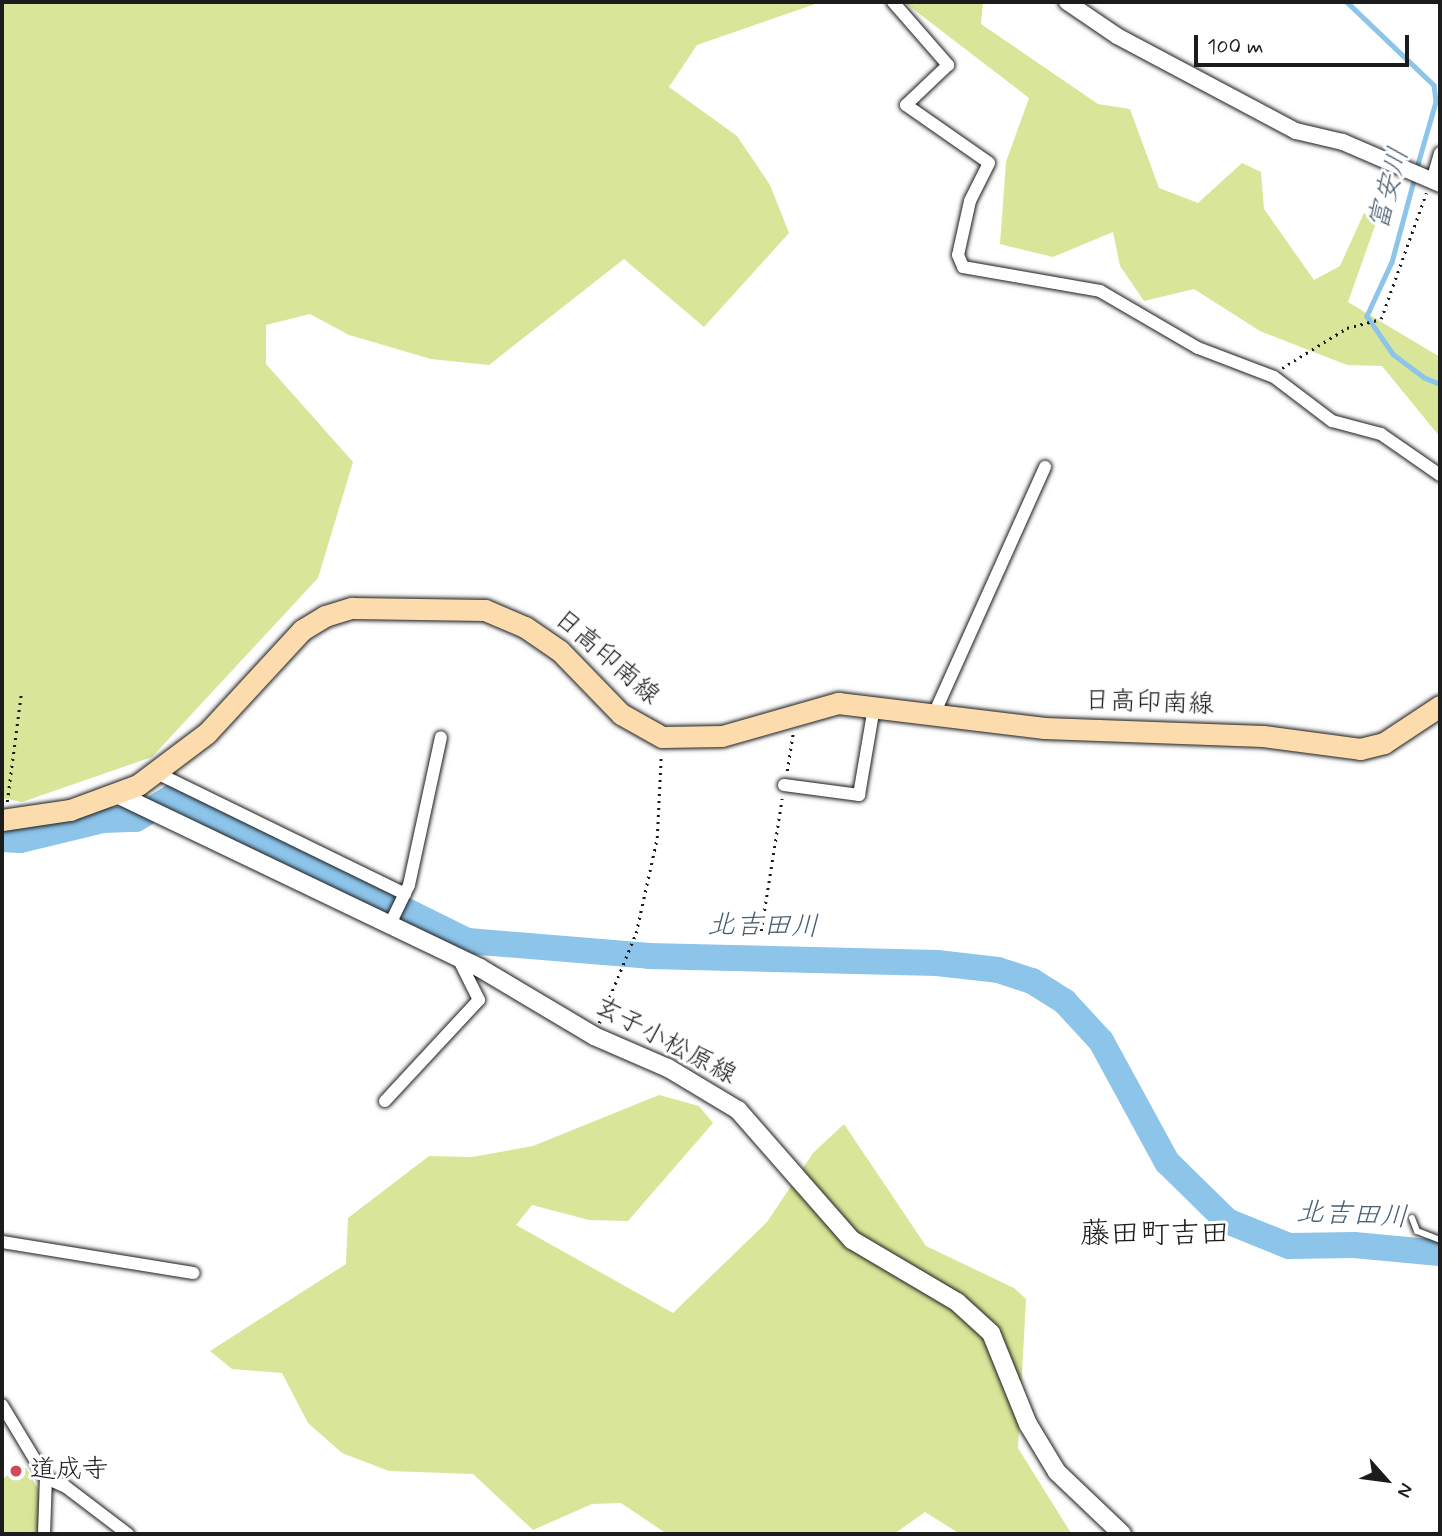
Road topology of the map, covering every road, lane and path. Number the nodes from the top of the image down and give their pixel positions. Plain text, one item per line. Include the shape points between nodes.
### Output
1 (893, 2) edge
2 (1067, 2) edge
3 (1440, 153) edge
4 (1434, 182) edge
5 (1274, 377) junction
6 (1045, 467) dead end
7 (1440, 475) edge
8 (21, 694) dead end
9 (874, 706) junction
10 (1440, 706) edge
11 (796, 712) junction
12 (934, 714) junction
13 (441, 737) dead end
14 (662, 737) junction
15 (156, 773) junction
16 (784, 785) junction
17 (119, 795) junction
18 (3, 821) edge
19 (405, 894) junction
20 (390, 924) junction
21 (761, 931) dead end
22 (457, 956) junction
23 (594, 1036) junction
24 (385, 1101) dead end
25 (1412, 1218) dead end
26 (1440, 1240) edge
27 (2, 1242) edge
28 (194, 1273) dead end
29 (2, 1405) edge
30 (46, 1478) junction
31 (44, 1534) edge
32 (128, 1534) edge
33 (1122, 1534) edge

1 - 5 street via 947,65 906,105 989,163 970,201 958,256 963,267 1100,291 1198,348
2 - 4 street via 1117,36 1296,131 1343,142
3 - 4 street
4 - 5 path via 1412,221 1381,319 1347,328 1285,364
5 - 7 street via 1332,421 1381,434
6 - 12 street
8 - 18 path
9 - 11 main road, 日高印南線 via 838,703
9 - 12 main road, 日高印南線
9 - 16 street via 859,795
10 - 12 main road, 日高印南線 via 1384,743 1360,749 1263,736 1044,728
11 - 14 main road, 日高印南線 via 722,736
11 - 16 path
13 - 19 street
14 - 15 main road, 日高印南線 via 636,725 560,651 515,622 485,610 352,608 325,616 302,630 207,733
14 - 23 path via 657,838 636,933
15 - 17 main road, 日高印南線
15 - 19 street
16 - 21 path
17 - 18 main road, 日高印南線
17 - 20 main road, 玄子小松原線
19 - 20 street
20 - 22 main road, 玄子小松原線
22 - 23 main road, 玄子小松原線
22 - 24 street via 479,1000
23 - 33 main road, 玄子小松原線 via 668,1068 738,1110 852,1240 974,1314 990,1333 1028,1424 1057,1472
25 - 26 lane via 1417,1231
27 - 28 street
29 - 30 street
30 - 31 street
30 - 32 street via 66,1487

